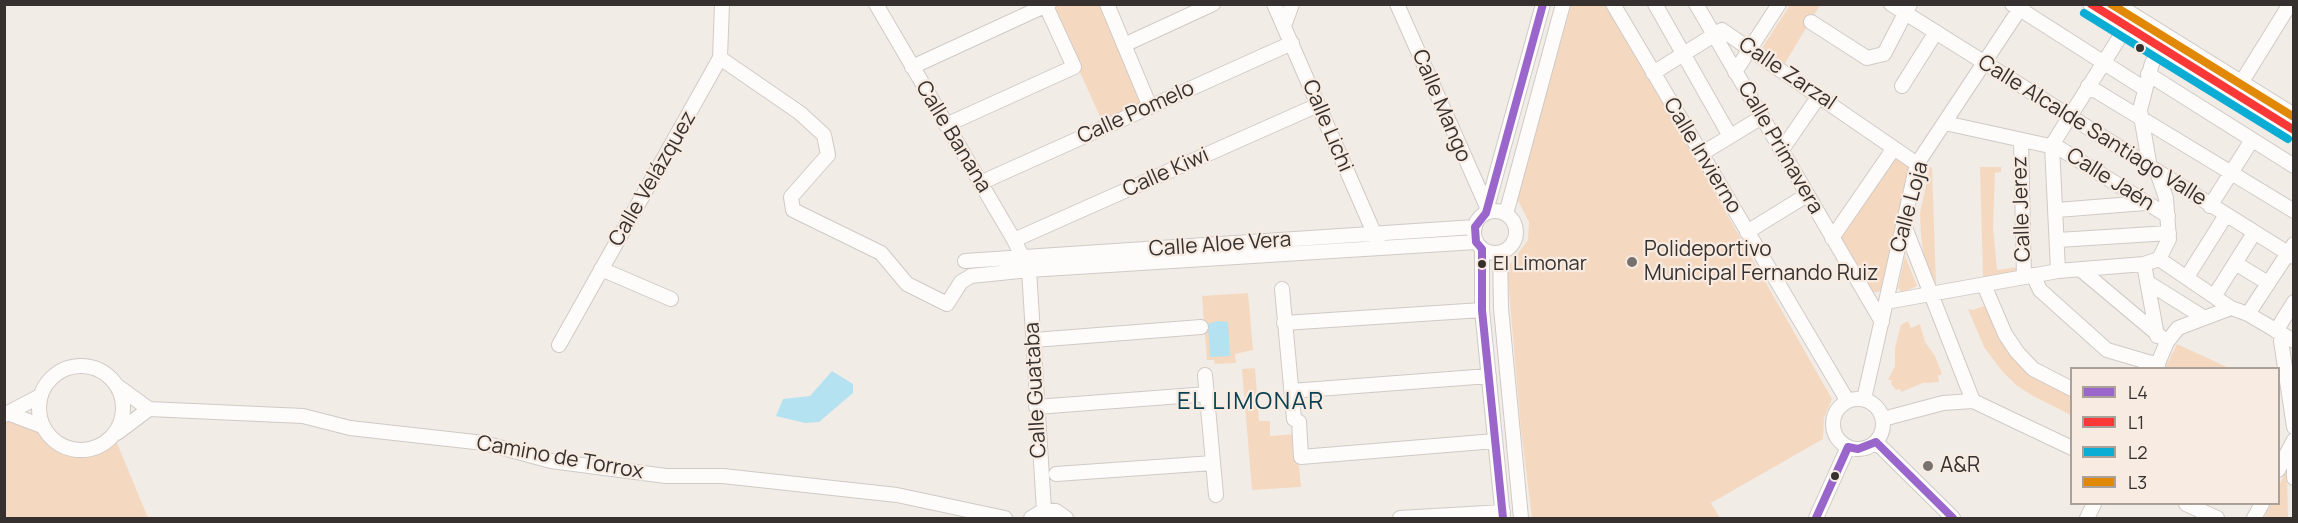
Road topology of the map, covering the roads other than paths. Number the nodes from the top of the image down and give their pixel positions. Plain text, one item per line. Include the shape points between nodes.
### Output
1 (722, 4) edge
2 (1107, 4) edge
3 (1213, 4) edge
4 (1274, 4) edge
5 (1292, 4) edge
6 (1397, 4) edge
7 (1543, 4) edge
8 (1563, 4) edge
9 (1613, 4) edge
10 (1655, 4) edge
11 (1696, 4) edge
12 (1779, 4) edge
13 (1891, 4) edge
14 (2090, 4) edge
15 (2290, 4) edge
16 (1047, 5) edge
17 (879, 6) edge
18 (2018, 6) edge
19 (2122, 6) edge
20 (1907, 9) edge
21 (1811, 22) dead end
22 (1284, 26) junction
23 (2126, 27) junction
24 (1936, 32) junction
25 (1715, 37) junction
26 (1292, 43) junction
27 (1124, 45) junction
28 (1751, 49) junction
29 (2161, 49) junction
30 (1683, 55) junction
31 (720, 58) junction
32 (1985, 63) junction
33 (2103, 63) junction
34 (912, 67) junction
35 (1735, 72) junction
36 (1653, 73) junction
37 (2148, 74) junction
38 (2241, 83) junction
39 (1902, 86) dead end
40 (2088, 86) junction
41 (2145, 89) junction
42 (1819, 96) junction
43 (1318, 105) junction
44 (1150, 107) junction
45 (2069, 115) junction
46 (2294, 115) edge
47 (1762, 117) junction
48 (2142, 119) junction
49 (1945, 123) junction
50 (946, 125) junction
51 (2294, 130) edge
52 (1730, 136) junction
53 (2145, 138) junction
54 (2252, 140) junction
55 (2020, 141) junction
56 (2052, 145) junction
57 (1894, 148) junction
58 (1781, 151) junction
59 (2128, 153) junction
60 (1701, 154) junction
61 (1917, 164) junction
62 (2294, 166) edge
63 (2154, 170) junction
64 (1469, 171) junction
65 (1497, 171) junction
66 (2232, 172) junction
67 (980, 183) junction
68 (1807, 195) junction
69 (2145, 202) junction
70 (2210, 206) junction
71 (1486, 210) junction
72 (2057, 210) junction
73 (2294, 211) edge
74 (1506, 214) junction
75 (2168, 216) junction
76 (2226, 216) junction
77 (1904, 224) junction
78 (1474, 227) junction
79 (1747, 232) junction
80 (2169, 233) junction
81 (2254, 233) junction
82 (1374, 235) junction
83 (1832, 238) junction
84 (1014, 240) junction
85 (2058, 240) junction
86 (1479, 246) junction
87 (1381, 247) junction
88 (2292, 251) edge
89 (1500, 253) junction
90 (2159, 259) junction
91 (965, 261) dead end
92 (2235, 263) junction
93 (1026, 264) junction
94 (2144, 264) junction
95 (601, 268) junction
96 (2080, 269) junction
97 (2058, 271) junction
98 (2029, 276) junction
99 (2187, 277) junction
100 (2147, 282) junction
101 (2268, 283) junction
102 (1984, 285) junction
103 (1282, 289) dead end
104 (2215, 295) junction
105 (1930, 296) junction
106 (671, 300) dead end
107 (1886, 302) junction
108 (2294, 302) edge
109 (2231, 308) junction
110 (1482, 310) junction
111 (2248, 314) junction
112 (2203, 317) junction
113 (1882, 322) junction
114 (1284, 323) junction
115 (1201, 327) dead end
116 (2288, 337) edge
117 (1034, 339) junction
118 (2162, 339) junction
119 (559, 345) dead end
120 (2157, 367) edge
121 (1205, 375) dead end
122 (1489, 376) junction
123 (116, 385) junction
124 (2070, 388) edge
125 (1291, 391) junction
126 (1208, 394) junction
127 (40, 396) junction
128 (1864, 399) junction
129 (1847, 400) junction
130 (1973, 400) junction
131 (1036, 407) junction
132 (149, 410) junction
133 (7, 415) edge
134 (1883, 419) junction
135 (42, 426) junction
136 (2294, 427) edge
137 (114, 435) junction
138 (2294, 440) edge
139 (1496, 441) junction
140 (1876, 442) junction
141 (1848, 447) junction
142 (2070, 447) edge
143 (2294, 451) edge
144 (1213, 463) junction
145 (2280, 466) edge
146 (1056, 474) dead end
147 (2294, 478) edge
148 (1216, 495) dead end
149 (2094, 505) edge
150 (2188, 505) edge
151 (2261, 505) edge
152 (1044, 510) junction
153 (1503, 515) edge
154 (1066, 518) edge
155 (1005, 519) edge
156 (1031, 519) edge
157 (1400, 519) edge
158 (1521, 519) edge
159 (1816, 519) edge
160 (1953, 519) edge
161 (2087, 519) edge
162 (2217, 519) edge
163 (2254, 519) edge

1 - 31 street, Calle Velázquez
2 - 27 street
3 - 27 street
4 - 22 street, Calle Lichi
5 - 22 street
6 - 64 street, Calle Mango
7 - 65 street
8 - 74 street
9 - 36 street, Calle Invierno
10 - 30 street
11 - 25 street, Calle Primavera
12 - 28 street
13 - 20 street, Calle Alcalde Santiago Valle
14 - 23 street
15 - 38 street
16 - 34 street
16 - 50 street via 1074,67
17 - 34 street, Calle Banana
18 - 32 street, Calle Loja
18 - 33 street
19 - 38 street
20 - 21 street via 1884,54 1867,58
20 - 24 street, Calle Alcalde Santiago Valle
22 - 26 street, Calle Lichi
23 - 29 street
23 - 33 street
24 - 32 street, Calle Alcalde Santiago Valle
24 - 39 street
25 - 28 street, Calle Zarzal via 1722,30
25 - 30 street, Calle Zarzal
25 - 35 street, Calle Primavera
26 - 43 street, Calle Lichi
26 - 44 street, Calle Pomelo
27 - 44 street
28 - 35 street
28 - 42 street, Calle Zarzal
29 - 37 street
29 - 51 street
30 - 36 street, Calle Zarzal
30 - 52 street
31 - 93 street, Calle Aloe Vera via 800,113 824,135 828,155 791,197 793,210 881,253 907,284 946,304 970,276
31 - 95 street, Calle Velázquez
32 - 45 street, Calle Alcalde Santiago Valle
32 - 49 street, Calle Loja
33 - 40 street
33 - 41 street
34 - 50 street, Calle Banana
35 - 47 street, Calle Primavera
36 - 60 street, Calle Invierno
37 - 41 street
37 - 54 street
38 - 46 street
40 - 45 street
40 - 48 street
41 - 48 street
42 - 57 street, Calle Zarzal
42 - 58 street
43 - 82 street, Calle Lichi
43 - 84 street, Calle Kiwi
44 - 67 street, Calle Pomelo
45 - 56 street
45 - 59 street, Calle Alcalde Santiago Valle
47 - 52 street
47 - 58 street, Calle Primavera
48 - 53 street
48 - 66 street
49 - 55 street
49 - 61 street, Calle Loja
50 - 67 street, Calle Banana
52 - 60 street
53 - 59 street via 2139,149
53 - 63 street
54 - 62 street
54 - 66 street
55 - 56 street
55 - 98 street, Calle Jerez
56 - 69 street, Calle Jaén
56 - 72 street
57 - 61 street, Calle Zarzal
57 - 83 street
58 - 68 street, Calle Primavera
59 - 63 street, Calle Alcalde Santiago Valle
60 - 79 street, Calle Invierno
61 - 77 street, Calle Loja
63 - 70 street, Calle Alcalde Santiago Valle
63 - 75 street via 2166,198
64 - 65 street via 1488,177
64 - 71 street, Calle Mango
65 - 71 street
66 - 70 street
66 - 73 street
67 - 84 street, Calle Banana
68 - 79 street
68 - 83 street, Calle Primavera
69 - 72 street
69 - 75 street, Calle Jaén
70 - 76 street, Calle Alcalde Santiago Valle
71 - 74 street
71 - 78 street
72 - 85 street
74 - 89 street via 1512,219 1516,235 1513,243
75 - 80 street
76 - 81 street, Calle Alcalde Santiago Valle
76 - 99 street
77 - 105 street
77 - 107 street, Calle Loja
78 - 82 street, Calle Aloe Vera
78 - 86 street
79 - 129 street, Calle Invierno
80 - 85 street
80 - 90 street
81 - 88 street, Calle Alcalde Santiago Valle
81 - 92 street
82 - 87 street, Calle Lichi
82 - 93 street, Calle Aloe Vera
83 - 113 street, Calle Primavera
84 - 93 street, Calle Banana
85 - 97 street
86 - 87 street, Calle Aloe Vera
86 - 89 street via 1490,253
86 - 110 street
87 - 93 street, Calle Aloe Vera
88 - 101 street
89 - 158 street via 1501,308
90 - 94 street
90 - 99 street
91 - 93 street, Calle Aloe Vera
92 - 101 street
92 - 104 street
93 - 117 street, Calle Guataba
94 - 96 street
94 - 100 street
95 - 106 street
95 - 119 street, Calle Velázquez
96 - 97 street
96 - 118 street
97 - 98 street
98 - 102 street
98 - 120 street via 2107,350
99 - 104 street
100 - 112 street
100 - 118 street
101 - 111 street
102 - 105 street
102 - 124 street via 2017,352 2033,369
103 - 114 street
104 - 109 street
105 - 107 street
105 - 130 street
107 - 113 street, Calle Loja
108 - 116 street
109 - 111 street
109 - 112 street
110 - 114 street
110 - 122 street
111 - 116 street
112 - 118 street
113 - 128 street, Calle Loja
114 - 125 street
115 - 117 street
116 - 136 street via 2281,341
117 - 131 street, Calle Guataba
118 - 120 street
121 - 126 street
122 - 125 street
122 - 139 street
123 - 127 street via 105,373 79,366 54,375
123 - 132 street
123 - 137 street via 123,408
125 - 139 street via 1302,457
126 - 131 street
126 - 144 street
127 - 133 street
127 - 135 street via 38,412
128 - 129 street
128 - 134 street via 1873,403
129 - 141 street via 1834,415 1832,424 1834,434
130 - 134 street via 1943,403
130 - 142 street
131 - 152 street, Calle Guataba
132 - 137 street
132 - 155 street, Camino de Torrox via 303,416 350,428 484,443 551,460 666,476 723,476 897,495
133 - 135 street
134 - 140 street
135 - 137 street via 50,438 75,451 103,445
138 - 145 street
139 - 153 street
140 - 141 street via 1867,447
140 - 160 street
141 - 159 street
143 - 147 street
144 - 146 street
144 - 148 street
149 - 161 street
150 - 162 street
151 - 163 street
152 - 154 street via 1056,511
152 - 156 street
153 - 157 street

